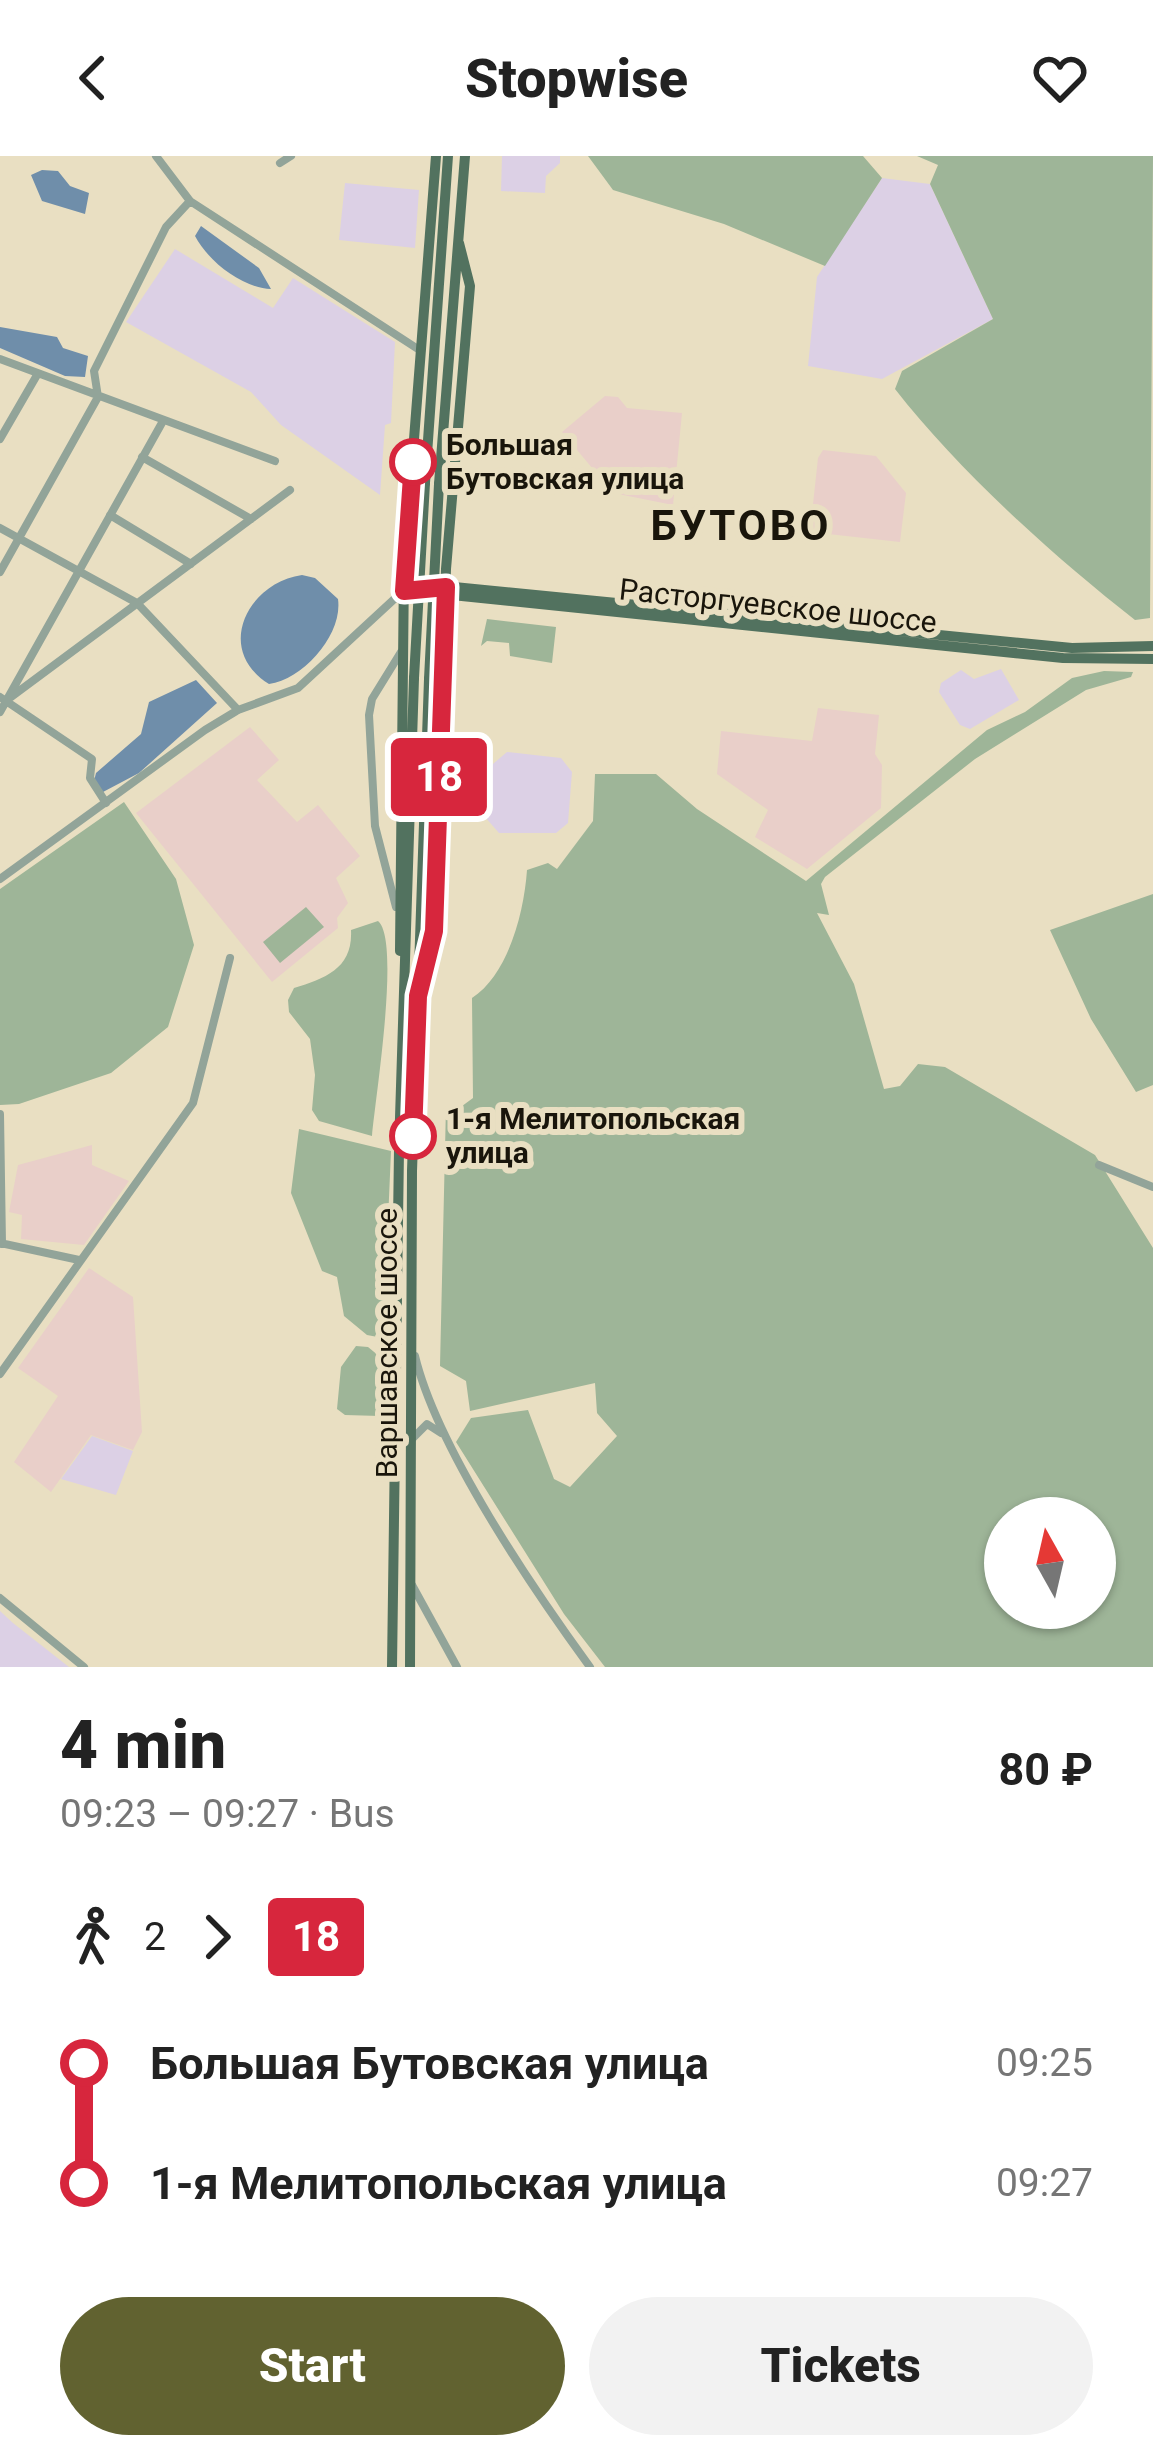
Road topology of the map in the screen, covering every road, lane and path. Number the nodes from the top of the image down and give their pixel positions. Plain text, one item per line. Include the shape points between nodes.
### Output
1 (156, 156) edge
2 (291, 156) edge
3 (436, 156) edge
4 (448, 156) edge
5 (465, 156) edge
6 (280, 163) dead end
7 (190, 201) junction
8 (459, 243) junction
9 (422, 351) junction
10 (0, 359) edge
11 (37, 375) junction
12 (98, 397) junction
13 (163, 421) junction
14 (0, 440) edge
15 (142, 457) junction
16 (275, 461) dead end
17 (290, 490) dead end
18 (110, 515) junction
19 (250, 519) junction
20 (0, 528) edge
21 (19, 539) junction
22 (191, 564) junction
23 (79, 571) junction
24 (0, 572) edge
25 (446, 590) junction
26 (404, 591) junction
27 (137, 603) junction
28 (380, 616) junction
29 (401, 629) junction
30 (401, 651) junction
31 (1151, 654) edge
32 (3, 698) edge
33 (238, 710) junction
34 (0, 712) edge
35 (106, 802) junction
36 (1, 877) edge
37 (398, 915) junction
38 (230, 958) dead end
39 (404, 996) junction
40 (418, 996) junction
41 (2, 1115) edge
42 (1099, 1165) dead end
43 (1153, 1187) edge
44 (1, 1244) edge
45 (79, 1260) junction
46 (411, 1339) junction
47 (0, 1374) edge
48 (446, 1439) junction
49 (411, 1441) junction
50 (410, 1577) junction
51 (0, 1598) edge
52 (84, 1667) edge
53 (392, 1667) edge
54 (410, 1667) edge
55 (457, 1667) edge
56 (590, 1667) edge

1 - 7 street
2 - 6 street
3 - 9 main road
4 - 39 main road, Варшавское шоссе, bridge via 414,677
5 - 8 main road, Варшавское шоссе
7 - 9 street
7 - 12 street via 166,227 94,371
8 - 25 main road via 470,286
8 - 40 main road, Варшавское шоссе, bridge via 439,484
9 - 26 main road
10 - 11 street
11 - 12 street
11 - 14 street
12 - 13 street
12 - 21 street
13 - 15 street
13 - 16 street
15 - 18 street
15 - 19 street
17 - 19 street
18 - 22 street
18 - 23 street
19 - 22 street
20 - 21 street
21 - 23 street
21 - 24 street
22 - 27 street
23 - 27 street
23 - 32 street
25 - 26 main road, Расторгуевское шоссе
25 - 31 main road, Расторгуевское шоссе
25 - 40 main road via 434,931
26 - 28 street
26 - 29 main road
27 - 32 street
27 - 33 street
28 - 29 street via 396,615
28 - 33 street via 298,688
29 - 30 main road
30 - 37 main road
30 - 37 street via 369,715 375,826
32 - 34 street
32 - 35 street via 92,759 90,778
33 - 35 street
35 - 36 street
37 - 39 main road
38 - 45 street via 193,1103
39 - 53 main road, Варшавское шоссе
40 - 46 main road, Варшавское шоссе
41 - 44 street
42 - 43 street
44 - 45 street
45 - 47 street
46 - 48 street
46 - 49 main road, Варшавское шоссе
48 - 49 street via 427,1424
48 - 56 street
49 - 50 main road, Варшавское шоссе
50 - 54 main road, Варшавское шоссе
50 - 55 street
51 - 52 street

